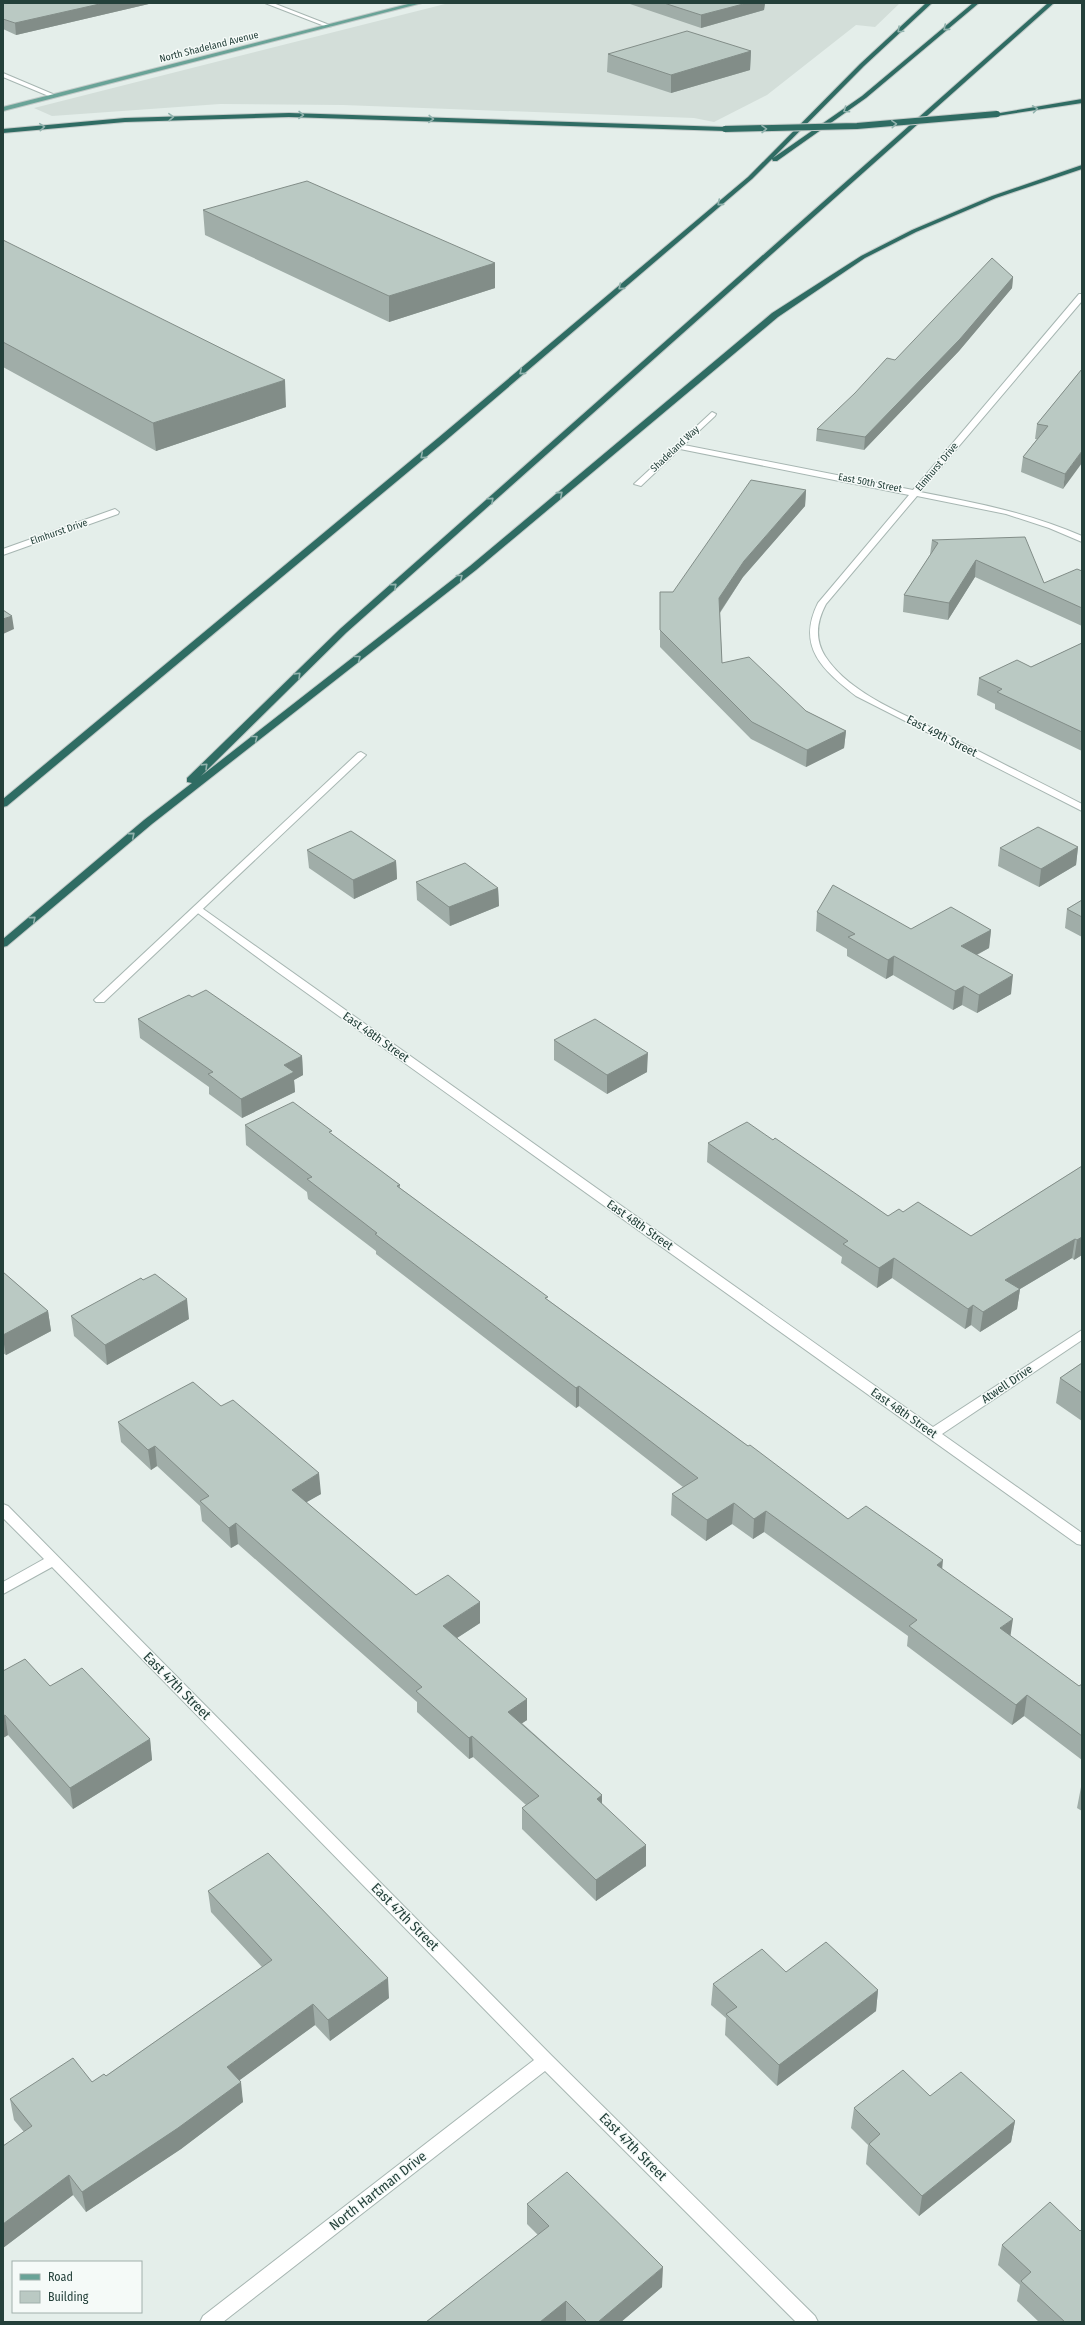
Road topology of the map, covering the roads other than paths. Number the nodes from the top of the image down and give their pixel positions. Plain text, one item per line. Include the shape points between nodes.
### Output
1 (268, 3) edge
2 (419, 3) edge
3 (929, 3) edge
4 (976, 3) edge
5 (1051, 3) edge
6 (329, 26) junction
7 (3, 75) edge
8 (53, 96) junction
9 (1082, 101) edge
10 (3, 109) edge
11 (9, 124) dead end
12 (22, 129) junction
13 (3, 131) edge
14 (1082, 167) edge
15 (750, 178) junction
16 (1082, 296) edge
17 (712, 414) dead end
18 (678, 446) junction
19 (638, 484) dead end
20 (916, 492) junction
21 (115, 512) dead end
22 (1082, 539) edge
23 (3, 552) edge
24 (816, 647) joint
25 (361, 755) dead end
26 (3, 804) edge
27 (1082, 808) edge
28 (148, 822) junction
29 (199, 909) junction
30 (3, 944) edge
31 (100, 1000) dead end
32 (1082, 1334) edge
33 (933, 1434) junction
34 (3, 1509) edge
35 (1082, 1540) edge
36 (53, 1560) junction
37 (3, 1589) edge
38 (546, 2061) junction
39 (209, 2322) edge
40 (809, 2322) edge

1 - 6 street
2 - 6 main road, North Shadeland Avenue
3 -> 15 highway via 862,65
4 -> 15 highway via 864,97
28 -> 5 highway via 343,632
6 - 8 main road, North Shadeland Avenue
7 - 8 street
8 - 10 main road, North Shadeland Avenue
12 -> 9 highway, bridge via 133,119 289,115 725,129 857,126 997,114
11 - 12 highway
12 - 13 highway
28 -> 14 highway via 473,568 774,315 863,257 914,231 994,197
15 -> 26 highway via 441,440
16 - 20 street, Elmhurst Drive
17 - 18 street, Shadeland Way
18 - 19 street, Shadeland Way
18 - 20 street, East 50th Street
20 - 22 street, East 50th Street via 1008,512
20 - 24 street, Elmhurst Drive via 819,608 812,629
21 - 23 street, Elmhurst Drive
24 - 27 street, East 49th Street via 819,655 838,678 859,694
25 - 29 street
30 -> 28 highway
29 - 31 street
29 - 33 street, East 48th Street
32 - 33 street, Atwell Drive
33 - 35 street, East 48th Street
34 - 36 street, East 47th Street
36 - 37 street
36 - 38 street, East 47th Street
38 - 39 street, North Hartman Drive
38 - 40 street, East 47th Street

